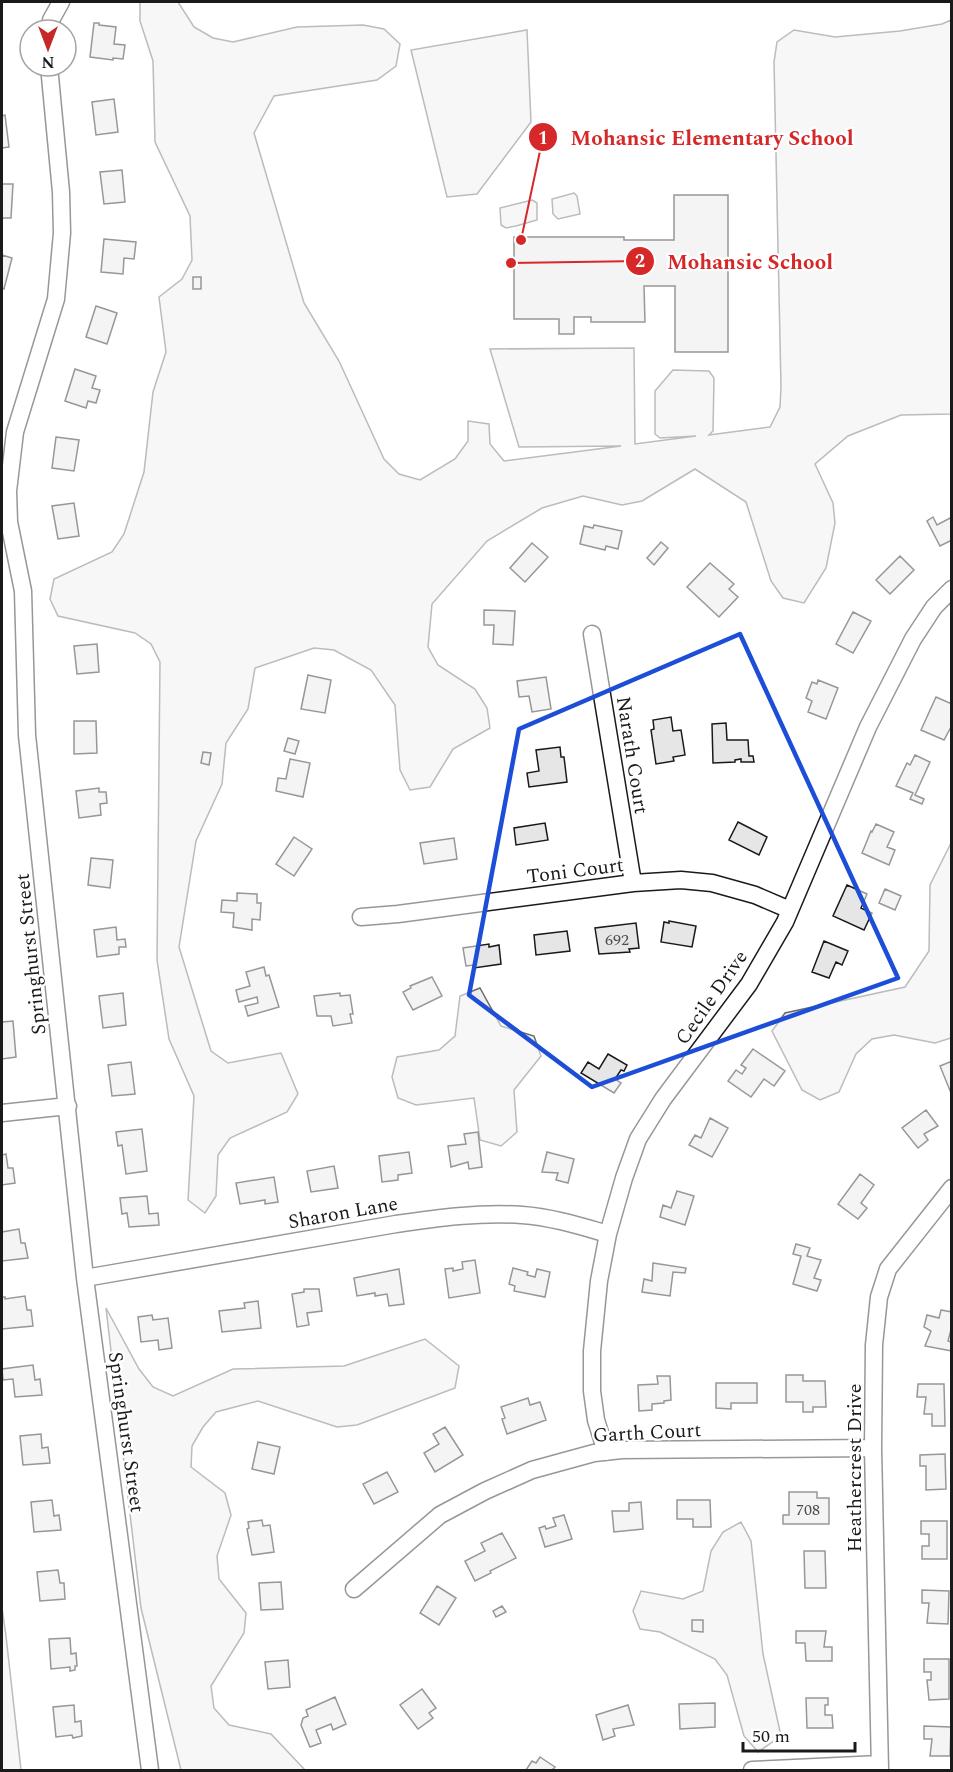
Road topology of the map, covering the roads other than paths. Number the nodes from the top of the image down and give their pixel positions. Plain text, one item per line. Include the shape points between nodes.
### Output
1 (61, 2) edge
2 (52, 18) edge
3 (50, 78) edge
4 (951, 590) edge
5 (592, 634) dead end
6 (633, 883) junction
7 (790, 910) junction
8 (361, 917) dead end
9 (68, 1106) junction
10 (2, 1113) edge
11 (951, 1188) edge
12 (608, 1234) junction
13 (85, 1278) junction
14 (873, 1448) junction
15 (606, 1452) junction
16 (354, 1589) dead end
17 (880, 1767) edge
18 (150, 1770) edge
19 (752, 1770) edge

1 - 2 street
3 - 9 street, Springhurst Street via 61,192 56,299 15,432 8,491 9,522 23,591 27,735
4 - 7 street, Cecile Drive via 934,607 913,639 868,727
5 - 6 street, Narath Court
6 - 7 street, Toni Court via 712,883
6 - 8 street, Toni Court
7 - 12 street, Cecile Drive via 749,984 638,1139
9 - 10 street
9 - 13 street, Springhurst Street
11 - 14 street, Heathercrest Drive via 888,1269 879,1297 874,1345
12 - 13 street, Sharon Lane via 521,1215 448,1217
12 - 15 street, Cecile Drive via 592,1351 596,1420
13 - 18 street, Springhurst Street
14 - 15 street, Garth Court
14 - 17 street, Heathercrest Drive
15 - 16 street, Garth Court via 532,1470 440,1515
17 - 19 street

